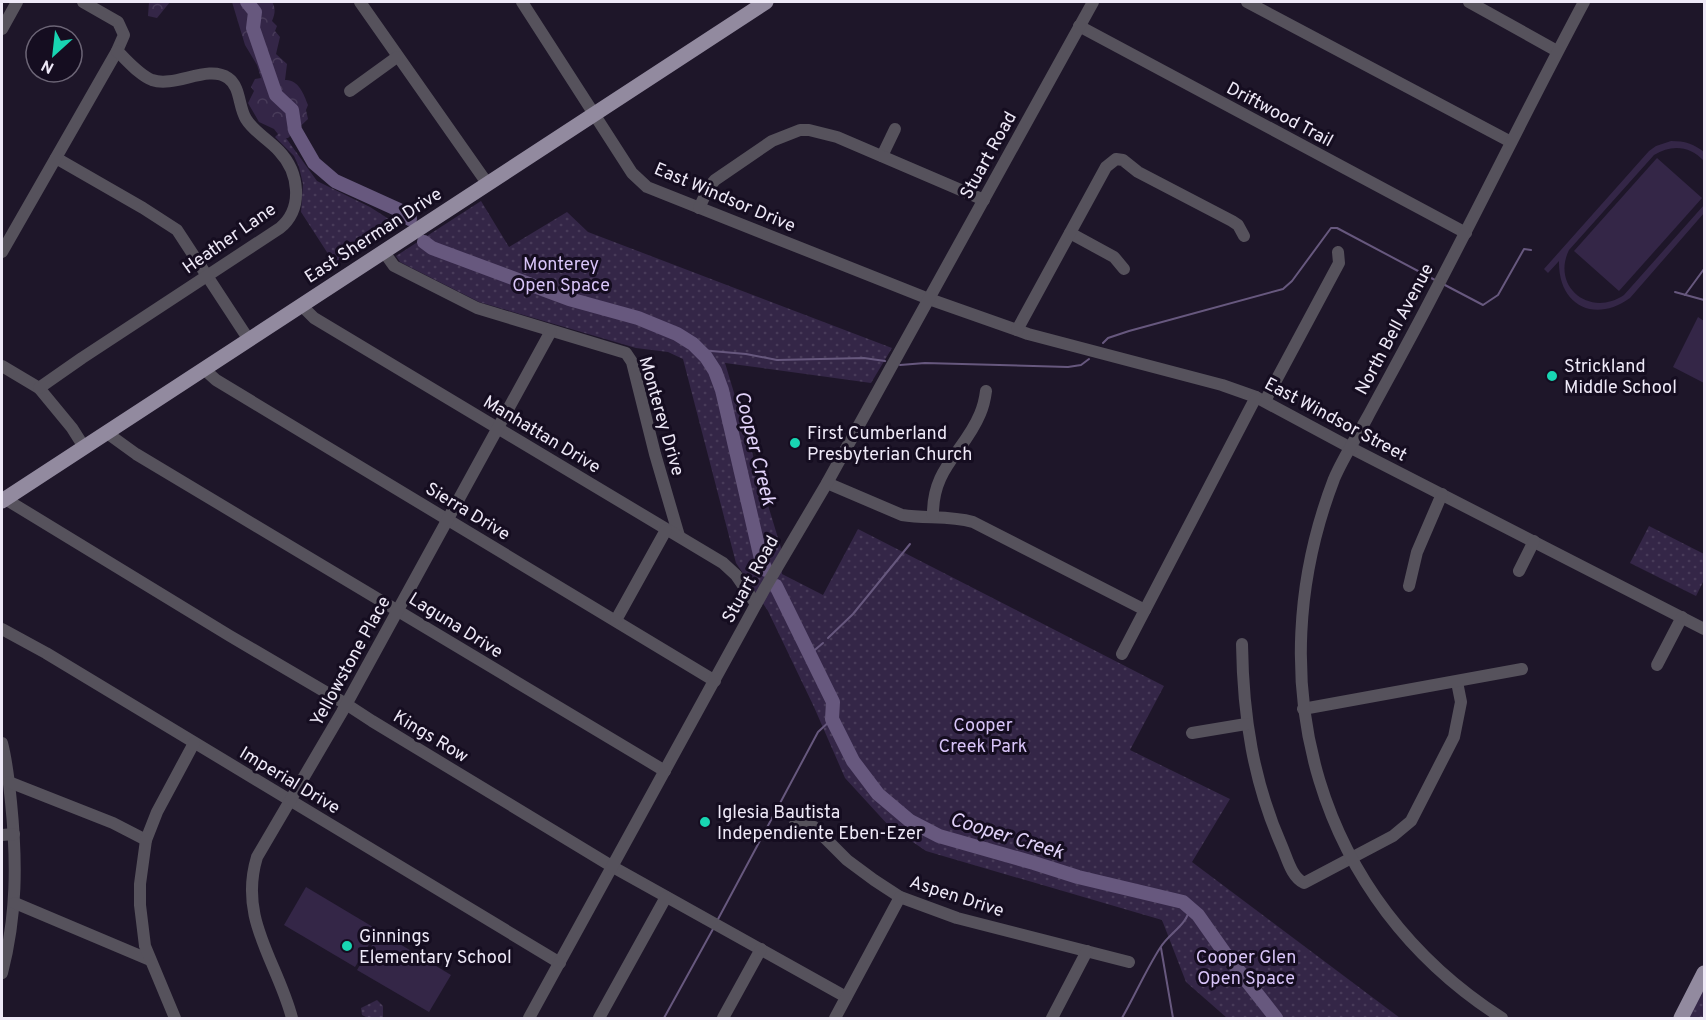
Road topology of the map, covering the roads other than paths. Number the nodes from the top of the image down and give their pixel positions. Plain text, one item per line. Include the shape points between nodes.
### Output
1 (17, 2) edge
2 (83, 2) edge
3 (360, 2) edge
4 (525, 2) edge
5 (766, 2) edge
6 (1093, 2) edge
7 (1247, 2) edge
8 (1468, 2) edge
9 (1584, 2) edge
10 (1079, 26) junction
11 (2, 29) edge
12 (117, 51) junction
13 (1557, 51) junction
14 (397, 57) junction
15 (350, 91) dead end
16 (594, 114) junction
17 (895, 129) dead end
18 (1511, 142) junction
19 (882, 156) junction
20 (56, 158) junction
21 (487, 183) junction
22 (984, 200) junction
23 (699, 208) junction
24 (1466, 232) junction
25 (1070, 233) junction
26 (1244, 236) dead end
27 (2, 252) edge
28 (384, 252) junction
29 (1338, 252) dead end
30 (1124, 270) dead end
31 (207, 276) junction
32 (929, 299) junction
33 (301, 305) junction
34 (551, 330) junction
35 (1017, 330) junction
36 (249, 340) junction
37 (2, 366) edge
38 (205, 370) junction
39 (39, 388) junction
40 (986, 391) dead end
41 (1260, 399) junction
42 (498, 428) junction
43 (107, 433) junction
44 (84, 447) junction
45 (1351, 448) junction
46 (826, 483) junction
47 (1442, 494) junction
48 (3, 499) edge
49 (933, 516) junction
50 (448, 519) junction
51 (666, 530) junction
52 (679, 536) junction
53 (1534, 541) junction
54 (1519, 571) dead end
55 (1408, 586) dead end
56 (756, 604) junction
57 (398, 610) junction
58 (1145, 610) junction
59 (1682, 617) junction
60 (615, 620) junction
61 (2, 629) edge
62 (1704, 629) edge
63 (1242, 644) dead end
64 (1122, 654) dead end
65 (1657, 665) dead end
66 (1522, 669) dead end
67 (715, 681) junction
68 (1457, 682) junction
69 (346, 704) junction
70 (1303, 709) junction
71 (1246, 724) junction
72 (1192, 733) dead end
73 (2, 743) edge
74 (194, 743) junction
75 (665, 771) junction
76 (9, 782) junction
77 (290, 801) junction
78 (795, 824) dead end
79 (8, 834) edge
80 (146, 840) junction
81 (1352, 858) junction
82 (613, 867) junction
83 (666, 897) junction
84 (900, 897) junction
85 (15, 903) junction
86 (761, 950) junction
87 (1087, 951) junction
88 (150, 960) junction
89 (1129, 962) dead end
90 (560, 963) junction
91 (2, 973) edge
92 (1704, 973) edge
93 (846, 997) junction
94 (175, 1018) edge
95 (292, 1018) edge
96 (529, 1018) edge
97 (599, 1018) edge
98 (723, 1018) edge
99 (835, 1018) edge
100 (1052, 1018) edge
101 (1502, 1018) edge
102 (1681, 1018) edge

1 - 11 street
2 - 12 street via 122,27 124,35
3 - 14 street
4 - 16 street, East Windsor Drive
5 - 16 main road, East Sherman Drive
6 - 10 street, Stuart Road
7 - 18 street
8 - 13 street
9 - 13 street, North Bell Avenue
10 - 22 street, Stuart Road
10 - 24 street, Driftwood Trail
12 - 20 street
12 - 31 street, Heather Lane via 156,81 209,74 228,78 234,84 246,120 281,153 292,170 296,199 287,223
13 - 18 street, North Bell Avenue
14 - 15 street
14 - 21 street
16 - 21 main road, East Sherman Drive
16 - 23 street, East Windsor Drive via 632,173 647,187
17 - 19 street
18 - 24 street, North Bell Avenue
19 - 22 street
19 - 23 street via 837,137 800,130 771,141 715,180
20 - 27 street
20 - 31 street via 177,230
21 - 28 main road, East Sherman Drive
22 - 32 street, Stuart Road
23 - 32 street, East Windsor Drive
24 - 45 street, North Bell Avenue
25 - 26 street via 1106,167 1116,159 1232,221
25 - 30 street via 1114,257
25 - 35 street
28 - 33 main road, East Sherman Drive
28 - 34 street, Monterey Drive via 394,266 477,308
29 - 41 street via 1339,263
31 - 36 street
31 - 39 street, Heather Lane
32 - 35 street, East Windsor Street
32 - 46 street, Stuart Road
33 - 36 main road, East Sherman Drive
33 - 42 street, Manhattan Drive via 314,318
34 - 42 street, Yellowstone Place
34 - 52 street, Monterey Drive via 626,353 632,362
35 - 41 street, East Windsor Street via 1222,384
36 - 38 main road, East Sherman Drive
37 - 39 street
38 - 43 main road, East Sherman Drive
38 - 50 street, Sierra Drive
39 - 44 street
40 - 49 street via 979,417 947,464 936,488
41 - 45 street, East Windsor Street
41 - 58 street
42 - 50 street, Yellowstone Place
42 - 51 street, Manhattan Drive
43 - 44 main road, East Sherman Drive
43 - 57 street, Laguna Drive
44 - 48 main road, East Sherman Drive
45 - 47 street, East Windsor Street
45 - 70 street, North Bell Avenue via 1334,479 1306,581 1299,662
46 - 49 street via 895,513
46 - 56 street, Stuart Road
47 - 53 street, East Windsor Street
47 - 55 street via 1417,552
48 - 69 street, Kings Row
49 - 58 street via 973,522
50 - 57 street, Yellowstone Place
50 - 60 street, Sierra Drive
51 - 52 street, Manhattan Drive
51 - 60 street
52 - 56 street, Manhattan Drive via 723,563
53 - 54 street
53 - 59 street, East Windsor Street
56 - 67 street, Stuart Road
57 - 69 street, Yellowstone Place
57 - 75 street, Laguna Drive
58 - 64 street
59 - 62 street, East Windsor Street
59 - 65 street
60 - 67 street, Sierra Drive
61 - 74 street, Imperial Drive
63 - 71 street
66 - 68 street
67 - 75 street, Stuart Road
68 - 70 street
68 - 81 street via 1461,702 1454,737 1411,821 1394,836
69 - 77 street, Yellowstone Place
69 - 82 street, Kings Row
70 - 81 street, North Bell Avenue via 1319,780
71 - 72 street
71 - 81 street via 1258,783 1296,879 1311,881
73 - 76 street
74 - 77 street, Imperial Drive
74 - 80 street
75 - 82 street, Stuart Road
76 - 79 street
76 - 80 street
77 - 90 street, Imperial Drive
77 - 95 street, Yellowstone Place via 257,857 251,898 256,925
78 - 84 street, Aspen Drive via 814,827 847,860
79 - 85 street via 16,856
80 - 88 street via 140,905
81 - 101 street, North Bell Avenue via 1411,943 1453,983
82 - 83 street, Kings Row
82 - 90 street, Stuart Road
83 - 86 street, Kings Row
83 - 97 street
84 - 87 street, Aspen Drive via 957,918
84 - 93 street
85 - 88 street
85 - 91 street
86 - 93 street, Kings Row
86 - 98 street
87 - 89 street, Aspen Drive
87 - 100 street
88 - 94 street
90 - 96 street, Stuart Road
92 - 102 main road
93 - 99 street

